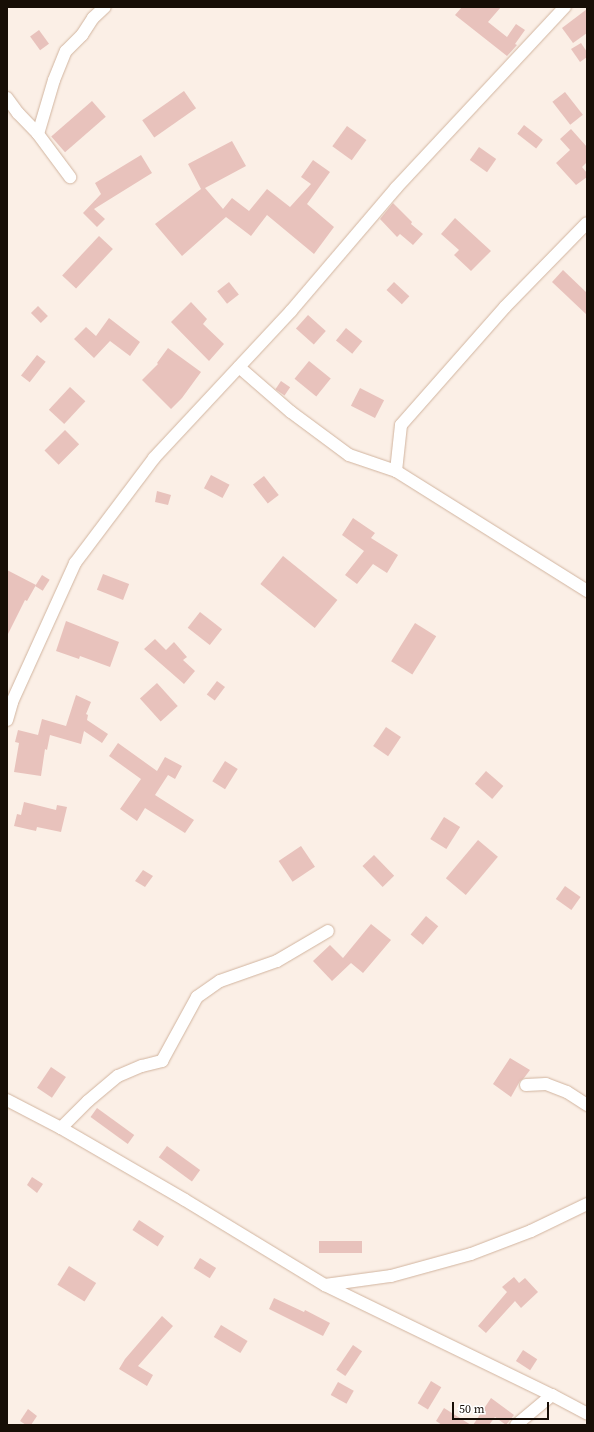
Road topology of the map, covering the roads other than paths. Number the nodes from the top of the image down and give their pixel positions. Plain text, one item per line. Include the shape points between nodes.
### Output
1 (105, 7) edge
2 (565, 7) edge
3 (7, 98) edge
4 (38, 134) junction
5 (70, 177) dead end
6 (587, 223) edge
7 (239, 367) junction
8 (396, 470) junction
9 (587, 591) edge
10 (7, 720) edge
11 (328, 931) dead end
12 (526, 1085) dead end
13 (7, 1100) edge
14 (587, 1105) edge
15 (61, 1128) junction
16 (587, 1204) edge
17 (325, 1285) junction
18 (552, 1395) junction
19 (587, 1414) edge
20 (516, 1425) edge

1 - 4 street via 66,51 54,80
2 - 7 street via 396,188 291,311
3 - 4 street
4 - 5 street
6 - 8 street via 504,307 401,425
7 - 8 street via 291,412 348,455
7 - 10 street via 154,458 75,563 12,702
8 - 9 street
11 - 15 street via 278,961 220,980 197,996 162,1061 118,1076 88,1100
12 - 14 street via 546,1084 567,1092
13 - 15 street
15 - 17 street
16 - 17 street via 531,1231 471,1254 391,1276
17 - 18 street
18 - 19 street
18 - 20 street

